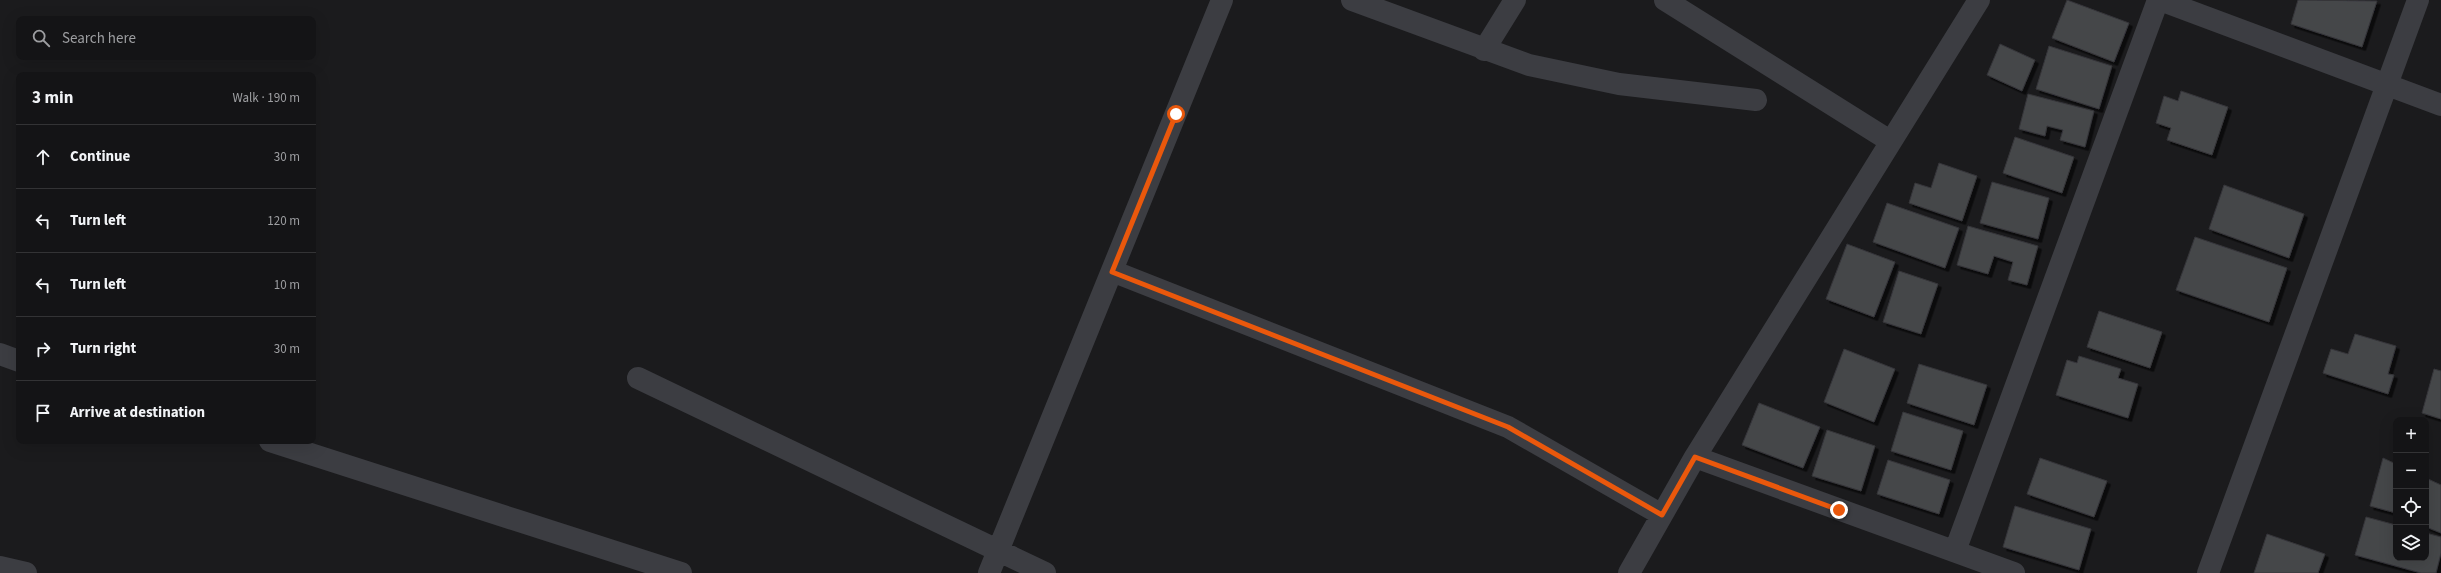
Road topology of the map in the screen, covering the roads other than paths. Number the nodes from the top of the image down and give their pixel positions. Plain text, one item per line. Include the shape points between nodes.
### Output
1 (1222, 0) edge
2 (1352, 0) edge
3 (1515, 0) edge
4 (1665, 0) edge
5 (1979, 0) edge
6 (2159, 0) edge
7 (2418, 0) edge
8 (1484, 50) junction
9 (2385, 84) junction
10 (1756, 100) dead end
11 (2441, 105) edge
12 (1890, 141) junction
13 (1112, 272) junction
14 (0, 354) edge
15 (16, 359) edge
16 (638, 378) dead end
17 (279, 444) edge
18 (1695, 457) junction
19 (1662, 515) junction
20 (999, 551) junction
21 (1955, 552) junction
22 (0, 567) edge
23 (26, 573) edge
24 (681, 573) edge
25 (990, 573) edge
26 (1045, 573) edge
27 (1629, 573) edge
28 (2014, 573) edge
29 (2208, 573) edge

1 - 13 street
2 - 8 street
3 - 8 street
4 - 12 street
5 - 12 street
6 - 9 street
6 - 21 street
7 - 9 street
8 - 10 street via 1529,65 1619,84
9 - 11 street
9 - 29 street
12 - 18 street
13 - 19 street via 1508,427
13 - 20 street
14 - 15 street
16 - 20 street
17 - 24 street
18 - 19 street
18 - 21 street
19 - 27 street
20 - 25 street
20 - 26 street
21 - 28 street
22 - 23 street

